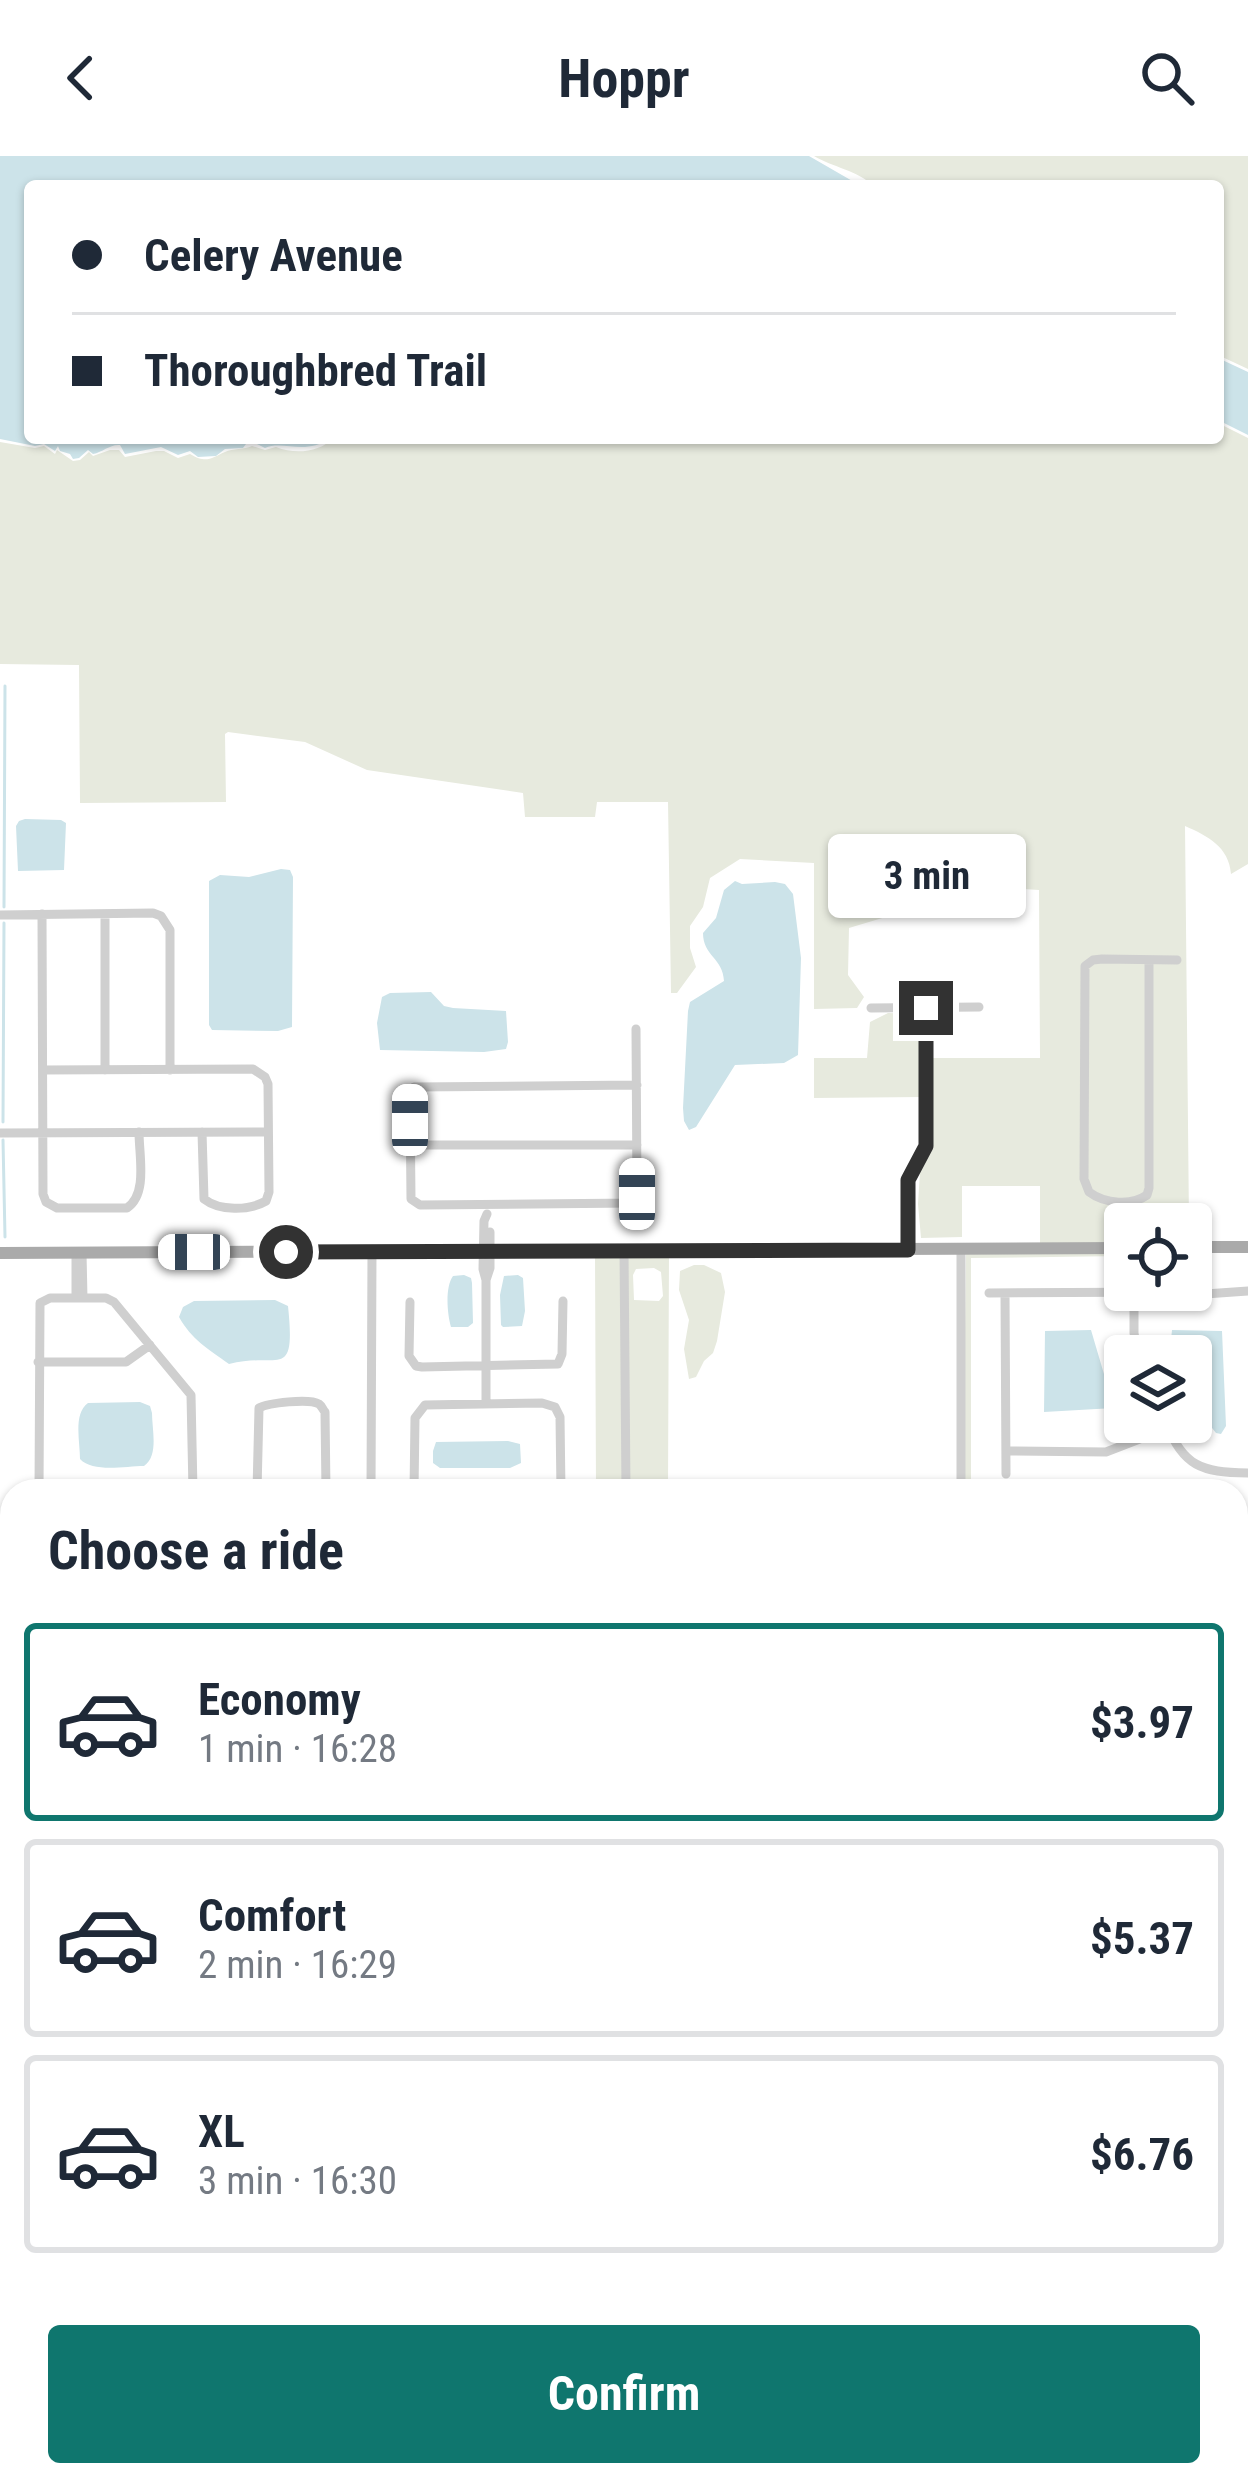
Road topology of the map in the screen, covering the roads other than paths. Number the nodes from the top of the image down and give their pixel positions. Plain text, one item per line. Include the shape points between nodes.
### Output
1 (42, 914) junction
2 (105, 914) junction
3 (0, 915) edge
4 (1149, 959) junction
5 (1177, 960) dead end
6 (979, 1007) dead end
7 (872, 1008) dead end
8 (926, 1008) junction
9 (636, 1029) dead end
10 (43, 1070) junction
11 (105, 1070) junction
12 (170, 1070) junction
13 (637, 1085) junction
14 (139, 1132) junction
15 (202, 1132) junction
16 (268, 1132) junction
17 (0, 1133) edge
18 (43, 1133) junction
19 (410, 1145) junction
20 (637, 1145) junction
21 (1122, 1203) edge
22 (1133, 1203) edge
23 (487, 1209) junction
24 (1212, 1247) edge
25 (1248, 1247) edge
26 (1104, 1248) edge
27 (961, 1249) junction
28 (624, 1250) junction
29 (908, 1250) junction
30 (372, 1251) junction
31 (486, 1251) junction
32 (0, 1253) edge
33 (79, 1253) junction
34 (1104, 1291) edge
35 (1248, 1292) edge
36 (989, 1293) dead end
37 (1005, 1293) junction
38 (1212, 1294) edge
39 (80, 1298) junction
40 (562, 1301) dead end
41 (410, 1302) dead end
42 (151, 1345) junction
43 (38, 1362) junction
44 (486, 1366) junction
45 (487, 1403) junction
46 (1126, 1443) edge
47 (1175, 1443) edge
48 (1006, 1451) junction
49 (1248, 1473) edge
50 (1006, 1474) dead end
51 (39, 1479) edge
52 (193, 1479) edge
53 (257, 1479) edge
54 (326, 1479) edge
55 (371, 1479) edge
56 (414, 1479) edge
57 (561, 1479) edge
58 (626, 1479) edge
59 (961, 1479) edge

1 - 2 street
1 - 3 street
1 - 10 street
2 - 11 street
2 - 12 street via 153,914 170,929
4 - 5 street
4 - 21 street via 1085,966 1084,1179 1094,1197
4 - 22 street via 1150,1188
6 - 8 street
7 - 8 street
8 - 29 street via 926,1146 908,1180
9 - 13 street
10 - 11 street
10 - 18 street
11 - 12 street
12 - 16 street via 260,1072 268,1084
13 - 19 street via 420,1085 410,1096
13 - 20 street
14 - 15 street
14 - 18 street
14 - 18 street via 140,1192 127,1208 46,1202
15 - 16 street
15 - 16 street via 204,1199 253,1207 269,1192
17 - 18 street
19 - 20 street
19 - 23 street via 415,1203
20 - 23 street via 633,1203
23 - 31 street
24 - 25 main road
26 - 27 main road
27 - 29 main road
27 - 59 street
28 - 29 main road
28 - 31 main road
28 - 58 street
30 - 31 main road
30 - 33 main road
30 - 55 street
31 - 44 street
32 - 33 main road
33 - 39 street
34 - 37 street
35 - 38 street
36 - 37 street
37 - 48 street
39 - 42 street via 110,1299
39 - 43 street via 40,1303
40 - 44 street via 558,1364
41 - 44 street via 409,1356 416,1366
42 - 43 street via 126,1362
42 - 52 street via 191,1395
43 - 51 street
44 - 45 street
45 - 56 street via 420,1408
45 - 57 street via 555,1407
46 - 48 street via 1106,1452
47 - 49 street via 1204,1468
48 - 50 street
53 - 54 street via 259,1408 315,1403 325,1412

